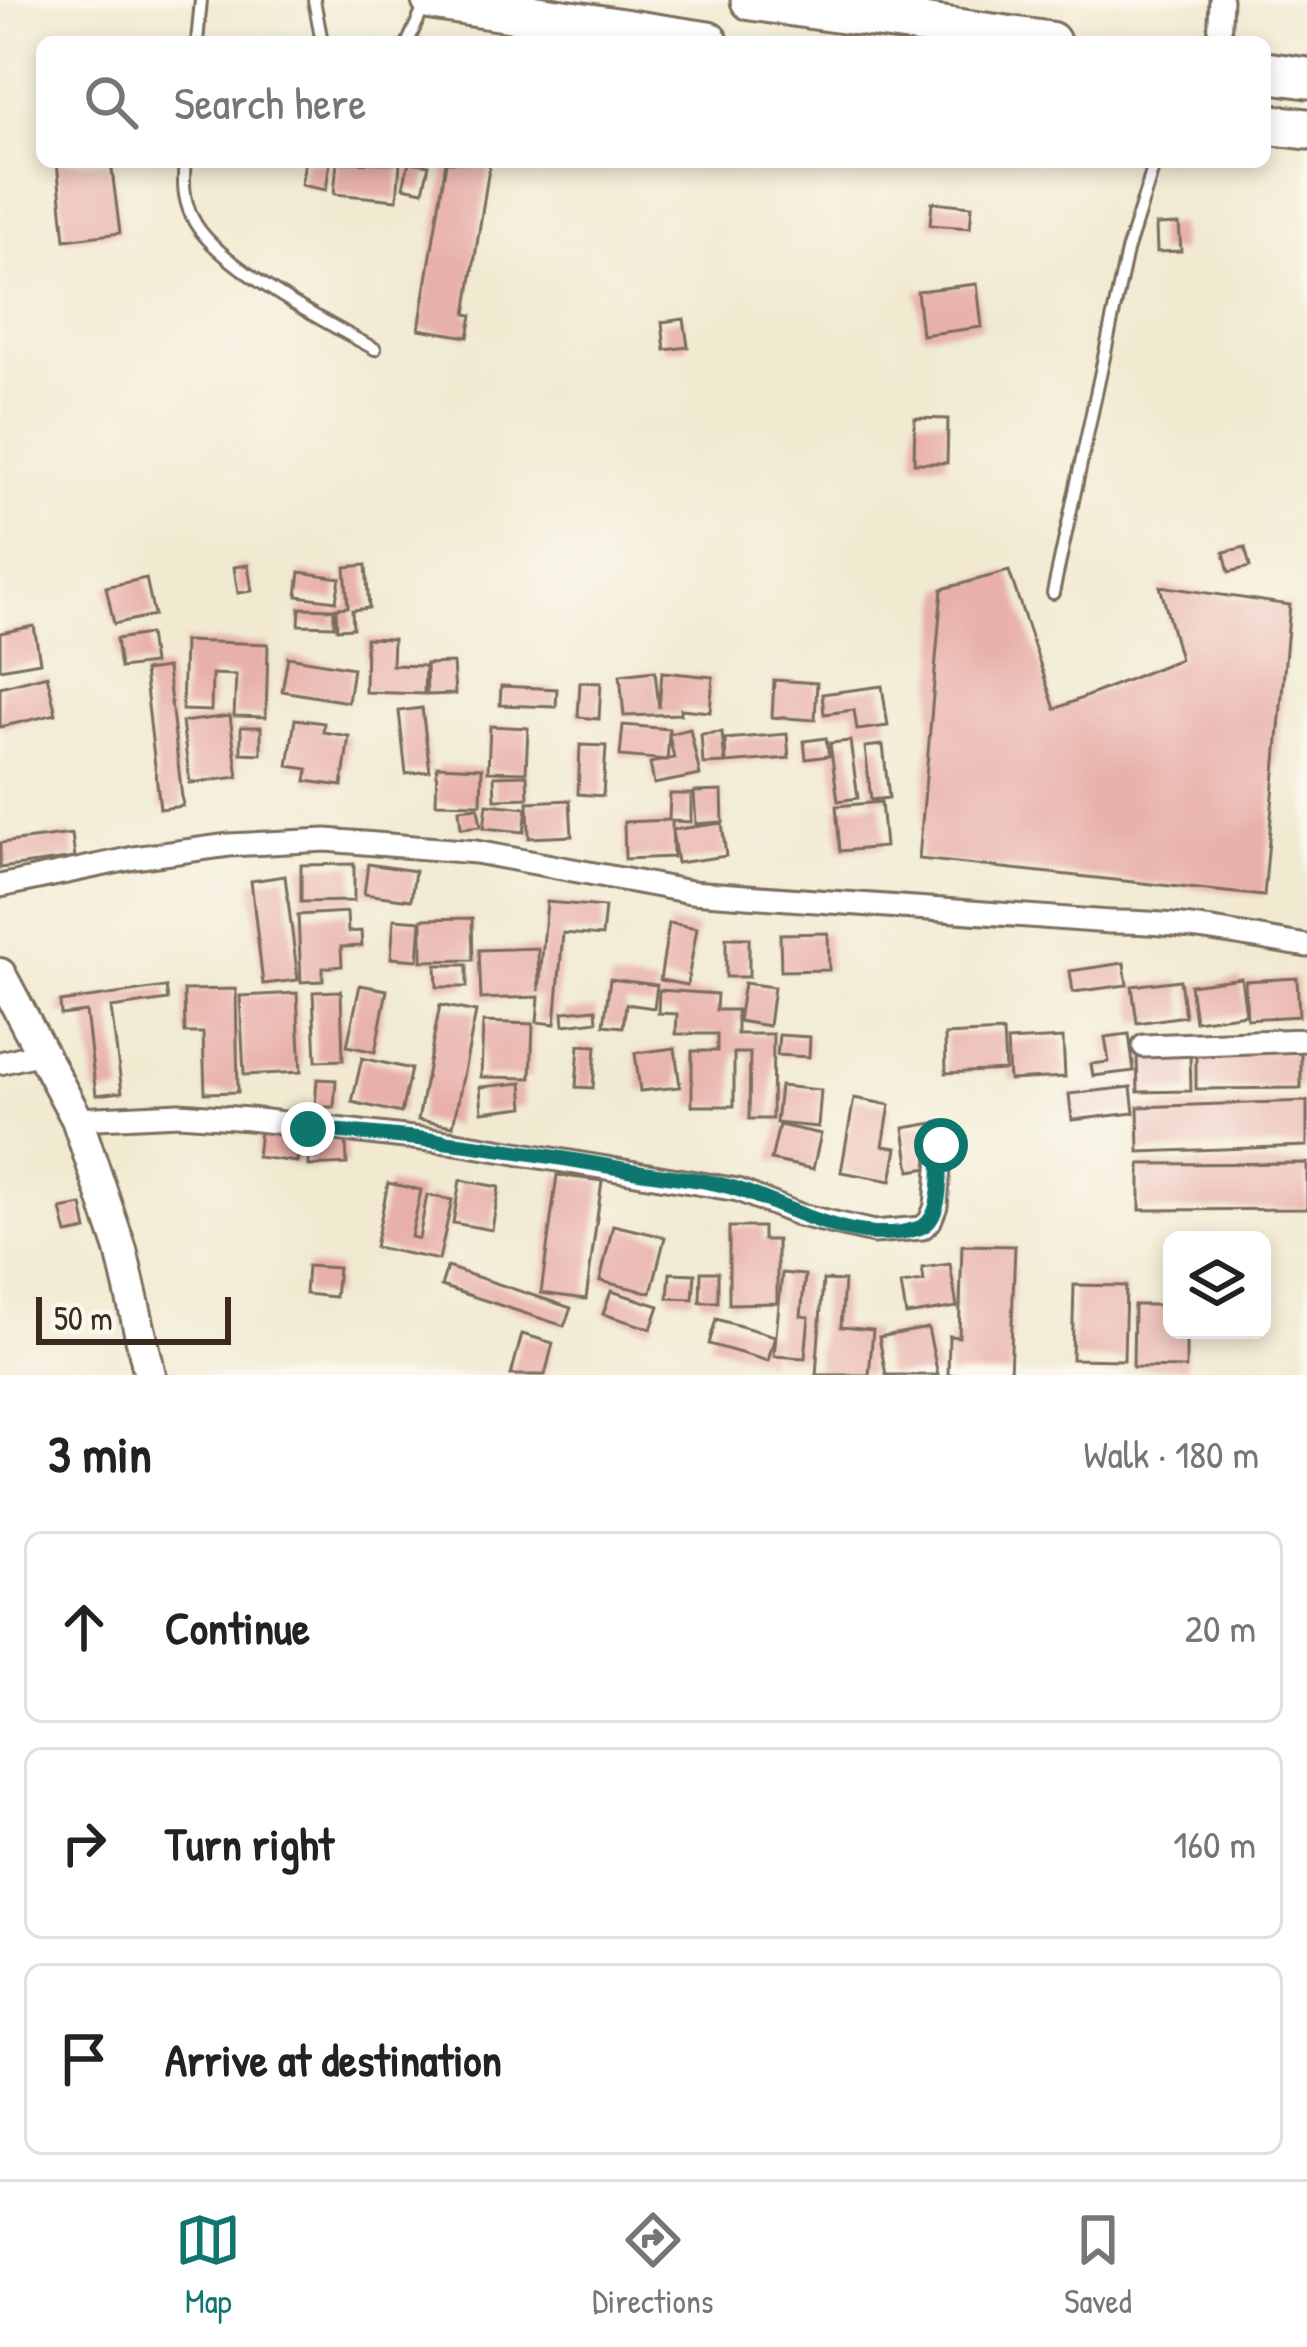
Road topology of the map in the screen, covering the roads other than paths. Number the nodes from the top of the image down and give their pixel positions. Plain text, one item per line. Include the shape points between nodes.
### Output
1 (202, 0) edge
2 (314, 0) edge
3 (430, 0) edge
4 (751, 0) edge
5 (1221, 0) edge
6 (198, 36) edge
7 (321, 36) edge
8 (411, 36) edge
9 (668, 36) edge
10 (1007, 36) edge
11 (1220, 36) edge
12 (1271, 73) edge
13 (1307, 78) edge
14 (1271, 125) edge
15 (1307, 129) edge
16 (185, 168) edge
17 (1153, 168) edge
18 (375, 349) dead end
19 (1053, 593) dead end
20 (0, 886) edge
21 (1307, 946) edge
22 (0, 974) edge
23 (1307, 1040) edge
24 (1144, 1046) dead end
25 (41, 1053) junction
26 (0, 1063) edge
27 (77, 1119) junction
28 (941, 1145) dead end
29 (150, 1375) edge

1 - 6 lane
2 - 7 lane
3 - 8 lane
3 - 9 highway
4 - 10 highway
5 - 11 street
12 - 13 highway
14 - 15 highway
16 - 18 lane via 193,221 217,248
17 - 19 lane via 1127,250
20 - 21 street via 134,858 326,840 476,852 710,894 1163,922
22 - 25 main road
23 - 24 street
25 - 26 street
25 - 27 main road
27 - 28 street via 249,1119 499,1149 739,1190 874,1232 930,1221
27 - 29 main road via 121,1250

